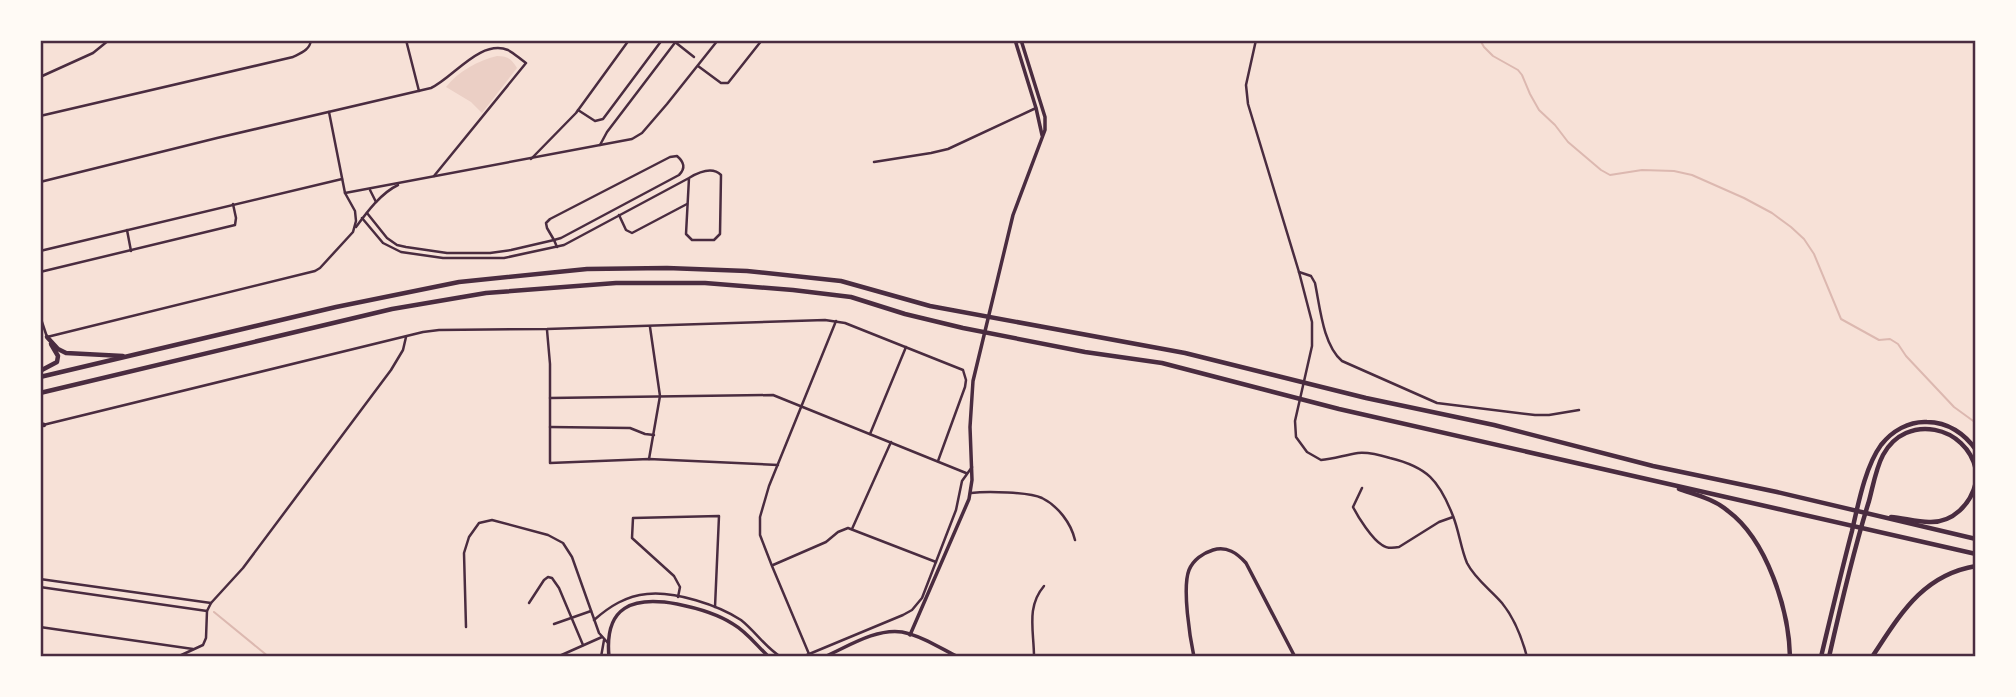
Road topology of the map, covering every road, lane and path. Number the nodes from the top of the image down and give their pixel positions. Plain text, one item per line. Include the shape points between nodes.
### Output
1 (109, 40) edge
2 (312, 40) edge
3 (406, 40) edge
4 (629, 40) edge
5 (662, 40) edge
6 (718, 40) edge
7 (762, 40) edge
8 (1015, 40) edge
9 (1021, 40) edge
10 (1256, 40) edge
11 (676, 41) edge
12 (694, 57) dead end
13 (698, 66) junction
14 (40, 77) edge
15 (419, 91) junction
16 (1036, 108) junction
17 (578, 110) junction
18 (329, 112) junction
19 (40, 116) edge
20 (1042, 137) junction
21 (600, 145) junction
22 (531, 159) junction
23 (874, 162) dead end
24 (434, 176) junction
25 (689, 178) junction
26 (342, 179) junction
27 (40, 182) edge
28 (404, 182) junction
29 (369, 189) junction
30 (345, 193) junction
31 (376, 202) junction
32 (233, 204) junction
33 (687, 204) junction
34 (367, 213) junction
35 (619, 215) junction
36 (362, 218) junction
37 (355, 228) junction
38 (127, 230) junction
39 (554, 240) junction
40 (557, 247) junction
41 (40, 251) edge
42 (131, 251) junction
43 (40, 272) edge
44 (1300, 272) junction
45 (40, 316) edge
46 (836, 321) junction
47 (650, 327) junction
48 (547, 329) junction
49 (47, 337) junction
50 (407, 337) junction
51 (40, 339) edge
52 (906, 347) junction
53 (131, 356) junction
54 (40, 372) edge
55 (40, 377) edge
56 (40, 393) edge
57 (660, 396) junction
58 (550, 398) junction
59 (802, 406) junction
60 (1579, 410) dead end
61 (42, 425) edge
62 (550, 427) junction
63 (870, 434) junction
64 (654, 435) junction
65 (891, 442) junction
66 (1976, 450) edge
67 (649, 459) junction
68 (938, 461) junction
69 (778, 465) junction
70 (972, 467) junction
71 (1976, 470) edge
72 (966, 473) junction
73 (1651, 481) junction
74 (1976, 482) edge
75 (1362, 488) dead end
76 (970, 493) junction
77 (1872, 515) junction
78 (1453, 517) junction
79 (852, 529) junction
80 (1976, 538) edge
81 (1076, 540) dead end
82 (1976, 554) edge
83 (936, 562) junction
84 (772, 566) junction
85 (1976, 566) edge
86 (40, 579) edge
87 (1044, 586) dead end
88 (40, 587) edge
89 (678, 597) junction
90 (211, 603) junction
91 (529, 603) dead end
92 (715, 607) junction
93 (207, 611) junction
94 (591, 611) junction
95 (572, 618) junction
96 (594, 620) junction
97 (554, 624) dead end
98 (40, 627) edge
99 (466, 627) dead end
100 (911, 635) junction
101 (605, 640) junction
102 (583, 645) junction
103 (193, 649) junction
104 (809, 654) junction
105 (177, 657) edge
106 (557, 657) edge
107 (601, 657) edge
108 (609, 657) edge
109 (769, 657) edge
110 (781, 657) edge
111 (802, 657) edge
112 (824, 657) edge
113 (958, 657) edge
114 (1034, 657) edge
115 (1194, 657) edge
116 (1295, 657) edge
117 (1527, 657) edge
118 (1790, 657) edge
119 (1821, 657) edge
120 (1829, 657) edge
121 (1872, 657) edge

1 - 14 street via 93,53
2 - 19 street via 305,51 293,57
3 - 15 street
4 - 17 street
5 - 17 street via 603,119 595,121
6 - 13 street
7 - 13 street via 728,83
8 - 16 main road
9 - 20 main road via 1045,117
10 - 44 street via 1246,85 1248,104
11 - 12 street
11 - 21 street
13 - 21 street via 639,135
15 - 18 street
15 - 24 street via 442,84 471,58 491,50 510,50 526,63
16 - 20 main road
16 - 23 street via 948,149
17 - 22 street
18 - 26 street
18 - 27 street
20 - 70 main road via 1016,203 973,381
21 - 22 street
22 - 24 street
24 - 28 street
25 - 33 street
25 - 33 street via 708,170 721,175 718,237 694,240 687,236
25 - 35 street
26 - 30 street
26 - 32 street
28 - 29 street
28 - 31 street
29 - 30 street
29 - 31 street
30 - 37 street via 356,214
31 - 34 street
32 - 38 street
32 - 42 street via 235,225
33 - 35 street via 632,233
34 - 36 street
34 - 39 street via 394,243 447,253 490,253
35 - 40 street
36 - 37 street
36 - 40 street via 388,246 418,255 504,258
37 - 49 street via 315,271
38 - 41 street
38 - 42 street
39 - 39 street via 679,175 682,162 677,156 670,157 550,219 546,227
39 - 40 street
42 - 43 street
44 - 60 street via 1315,283 1327,338 1342,361 1437,403 1535,415
44 - 78 street via 1313,339 1295,421 1300,444 1321,460 1359,453 1423,469
45 - 49 street
46 - 47 street
46 - 52 street
46 - 59 street
47 - 48 street
47 - 57 street
48 - 50 street via 439,330
48 - 58 street
49 - 51 street
49 - 53 highway via 72,355
49 - 54 highway via 57,362
50 - 61 street
50 - 90 street via 391,370 243,568
52 - 63 street
52 - 68 street via 965,373 965,387
53 - 55 highway
53 - 77 highway via 372,299 478,280 587,269 747,271 841,281 943,308 1185,353
56 - 73 highway via 441,300 616,283 705,283 851,297 963,328 1172,365 1317,404
57 - 58 street
57 - 59 street via 769,395
57 - 64 street
58 - 62 street
59 - 63 street
59 - 69 street
62 - 64 street via 630,428
62 - 67 street via 550,463
63 - 65 street
64 - 67 street
65 - 68 street
65 - 79 street
66 - 119 highway via 1954,429 1932,422 1901,428 1879,447 1863,488
67 - 69 street
68 - 72 street
69 - 84 street via 760,517 760,535
70 - 72 street
70 - 76 main road
71 - 120 highway via 1967,449 1941,430 1914,430 1888,448 1858,535
72 - 83 street
73 - 82 highway
73 - 118 highway via 1710,499 1747,529 1778,592 1788,625
74 - 77 highway via 1965,505 1939,521
75 - 78 street via 1353,506 1381,545 1399,547
76 - 81 street via 1045,499 1067,520
76 - 100 main road
77 - 80 highway
78 - 117 street via 1467,563 1504,605
79 - 83 street
79 - 84 street via 841,530 826,542
83 - 104 street via 922,598 912,610
84 - 104 street
85 - 121 highway via 1945,574 1926,587
86 - 90 street
87 - 114 street via 1033,605
88 - 93 street
89 - 92 street
89 - 92 street via 680,587 674,576 632,538 633,518 719,516
89 - 96 street via 650,593 630,598
90 - 93 street
91 - 95 street via 550,578
92 - 110 street via 746,625
93 - 103 street via 206,640
94 - 95 street
94 - 96 street
94 - 99 street via 563,543 488,520 473,530 464,553
95 - 97 street
95 - 102 street
96 - 101 street
98 - 103 street
100 - 112 main road via 883,633
100 - 113 main road
101 - 102 street
101 - 107 street
101 - 108 main road
101 - 109 main road via 621,611 638,601 662,601 704,610 732,623
102 - 106 street
103 - 105 street
104 - 111 street
115 - 116 main road via 1187,577 1197,559 1222,548 1246,563

